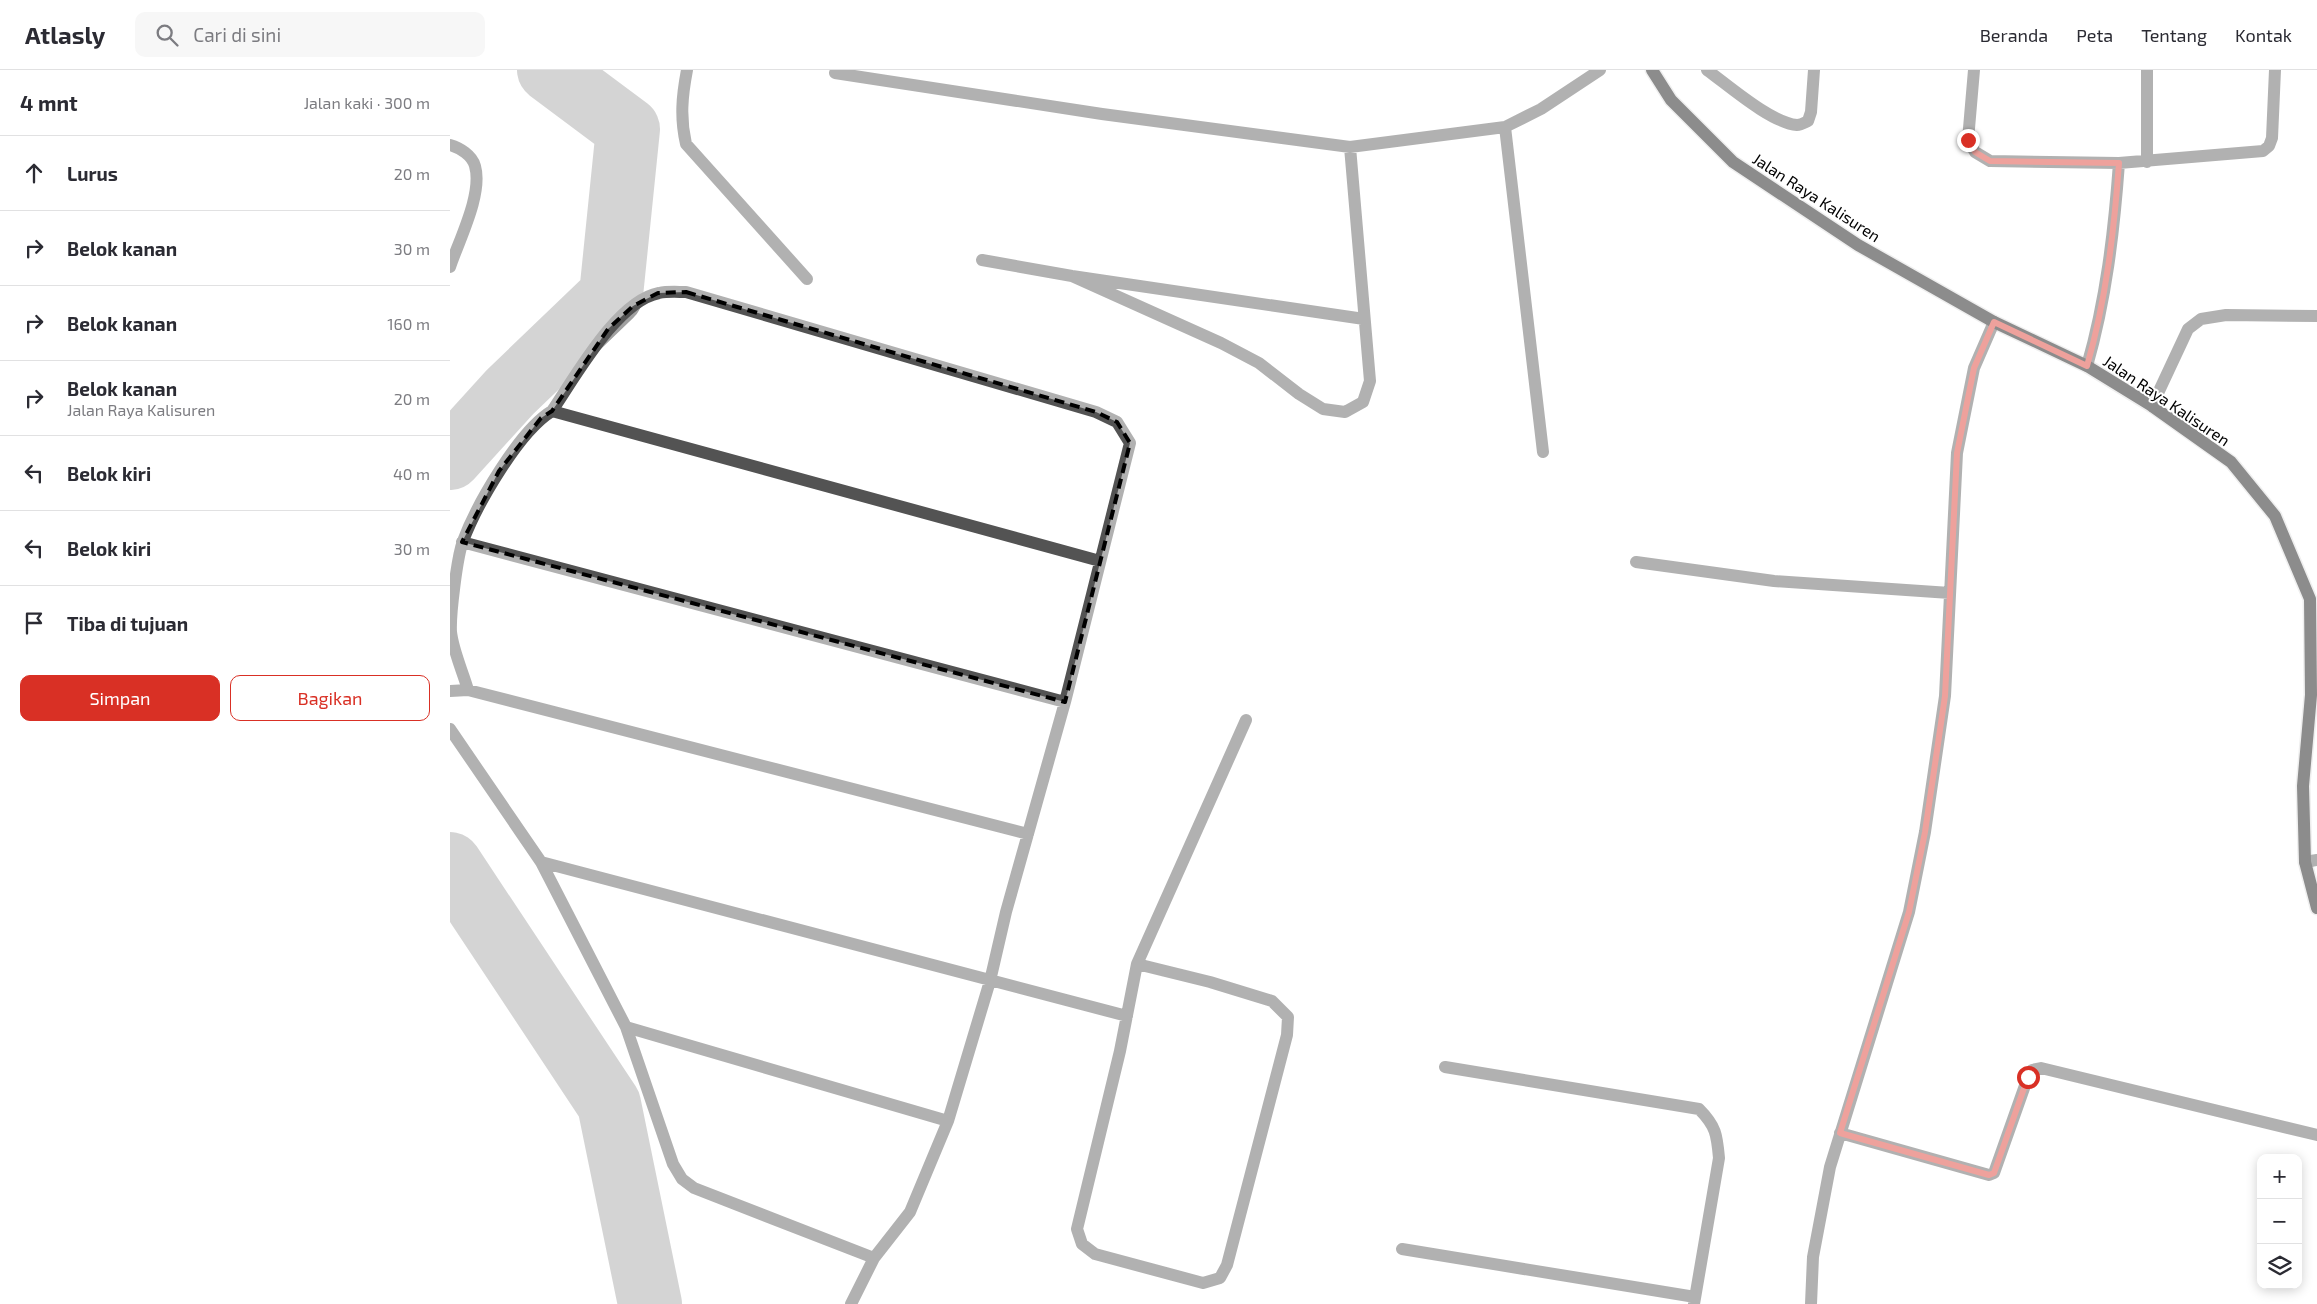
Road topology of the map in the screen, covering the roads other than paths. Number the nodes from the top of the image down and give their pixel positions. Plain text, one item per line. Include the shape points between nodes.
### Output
1 (687, 70) edge
2 (1600, 70) edge
3 (1652, 70) edge
4 (1707, 70) edge
5 (1814, 70) edge
6 (1974, 70) edge
7 (2147, 70) edge
8 (2275, 70) edge
9 (835, 73) dead end
10 (1505, 127) junction
11 (450, 144) edge
12 (1350, 147) junction
13 (2147, 162) junction
14 (2119, 163) junction
15 (982, 260) dead end
16 (450, 267) edge
17 (1072, 276) junction
18 (807, 279) dead end
19 (2317, 316) edge
20 (1364, 320) junction
21 (1994, 322) junction
22 (2087, 366) junction
23 (2152, 406) junction
24 (552, 411) junction
25 (1543, 452) dead end
26 (462, 542) junction
27 (1100, 561) junction
28 (1636, 562) dead end
29 (1950, 593) junction
30 (468, 690) junction
31 (450, 691) edge
32 (1065, 702) junction
33 (1246, 720) dead end
34 (450, 729) edge
35 (1028, 834) junction
36 (2311, 861) edge
37 (541, 862) junction
38 (2317, 908) edge
39 (1138, 964) junction
40 (990, 981) junction
41 (1128, 1016) junction
42 (626, 1027) junction
43 (1445, 1067) dead end
44 (948, 1121) junction
45 (1840, 1133) junction
46 (2317, 1136) edge
47 (1402, 1249) dead end
48 (874, 1258) junction
49 (1694, 1301) edge
50 (851, 1304) edge
51 (1812, 1304) edge

1 - 18 street via 681,122 686,144
2 - 10 street via 1541,109
3 - 21 main road, Jalan Raya Kalisuren via 1671,100 1733,162 1858,245
4 - 5 street via 1763,111 1799,125 1808,121 1811,112
6 - 14 street via 1968,140 1975,152 1990,161
7 - 13 street
8 - 13 street via 2272,138 2263,151
9 - 12 street
10 - 12 street
10 - 25 street
11 - 16 street via 465,151 475,166 476,188
12 - 20 street
13 - 14 street
14 - 22 street via 2113,241 2097,332
15 - 17 street
17 - 20 street
17 - 20 street via 1259,363 1323,409 1345,412 1363,402 1370,381
19 - 23 street via 2234,315 2201,320 2188,329
21 - 22 main road, Jalan Raya Kalisuren
21 - 29 street via 1974,368 1957,453
22 - 23 main road, Jalan Raya Kalisuren
23 - 36 main road, Jalan Raya Kalisuren via 2231,462 2275,516 2310,599 2311,694 2303,786
24 - 26 street via 541,418 499,470
24 - 27 street
24 - 27 street via 608,330 633,306 658,293 686,292 1096,412 1117,422 1130,444
26 - 30 street via 451,610 451,632
26 - 32 street
27 - 32 street
28 - 29 street via 1774,581
29 - 45 street via 1945,696 1936,770 1909,912
30 - 31 street
30 - 35 street
32 - 35 street
33 - 39 street
34 - 37 street
35 - 40 street
36 - 38 main road, Jalan Raya Kalisuren
37 - 40 street
37 - 42 street
39 - 41 street
39 - 41 street via 1272,1001 1288,1017 1287,1035 1228,1265 1220,1278 1203,1283 1095,1254 1082,1244 1078,1229
40 - 41 street
40 - 44 street
42 - 44 street
42 - 48 street via 682,1179 694,1188
43 - 49 street via 1699,1109 1712,1122 1719,1158
44 - 48 street via 910,1212
45 - 46 street via 1989,1175 1994,1173 2028,1077 2032,1070 2041,1068
45 - 51 street via 1830,1167 1813,1257
47 - 49 street
48 - 50 street

